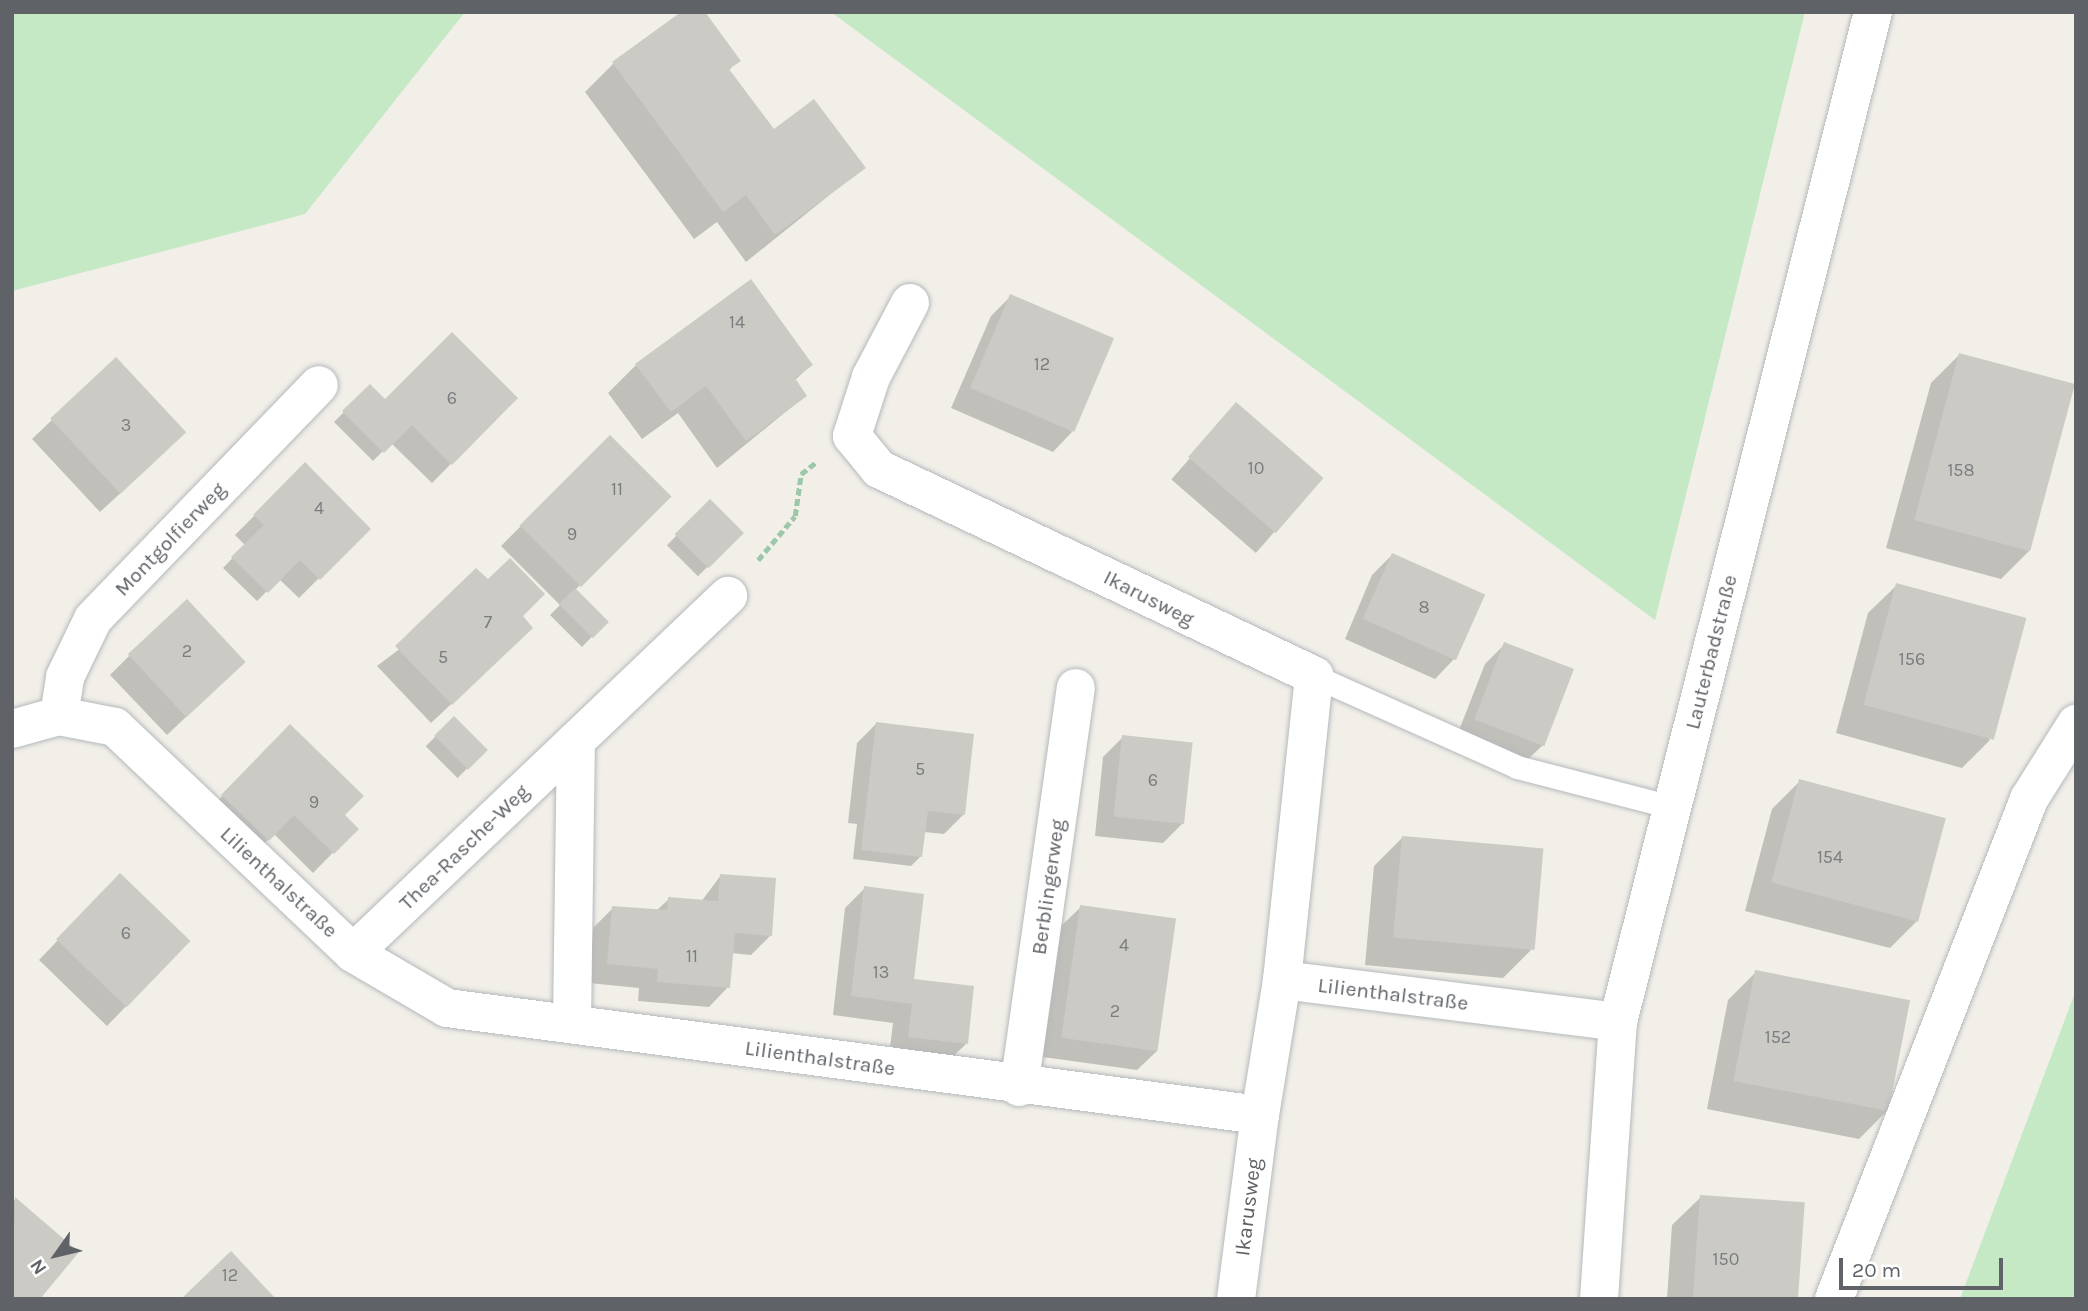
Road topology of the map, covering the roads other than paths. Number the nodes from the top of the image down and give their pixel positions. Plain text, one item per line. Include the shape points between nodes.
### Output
1 (1873, 12) edge
2 (910, 303) dead end
3 (319, 385) dead end
4 (728, 596) road end
5 (1314, 676) junction
6 (1076, 688) dead end
7 (59, 716) junction
8 (2076, 724) edge
9 (12, 729) edge
10 (576, 741) junction
11 (1672, 807) junction
12 (353, 953) junction
13 (1282, 980) junction
14 (572, 1022) junction
15 (1618, 1022) junction
16 (1020, 1087) junction
17 (1260, 1115) junction
18 (1236, 1299) edge
19 (1599, 1299) edge
20 (1833, 1299) edge

1 - 11 street, Lauterbadstraße
2 - 5 street, Ikarusweg via 871,377 852,436 879,469
3 - 7 street, Montgolfierweg via 93,619 65,677
4 - 10 street, Thea-Rasche-Weg
5 - 11 lane via 1517,767
5 - 13 street
6 - 16 street, Berblingerweg
7 - 9 street, Lilienthalstraße
7 - 12 street, Lilienthalstraße via 115,727
8 - 20 street via 2029,799
10 - 12 street, Thea-Rasche-Weg
10 - 14 street
11 - 15 street, Lauterbadstraße
12 - 14 street, Lilienthalstraße via 447,1008
13 - 15 street, Lilienthalstraße
13 - 17 street
14 - 16 street, Lilienthalstraße
15 - 19 street, Lauterbadstraße
16 - 17 street, Lilienthalstraße
17 - 18 street, Ikarusweg

